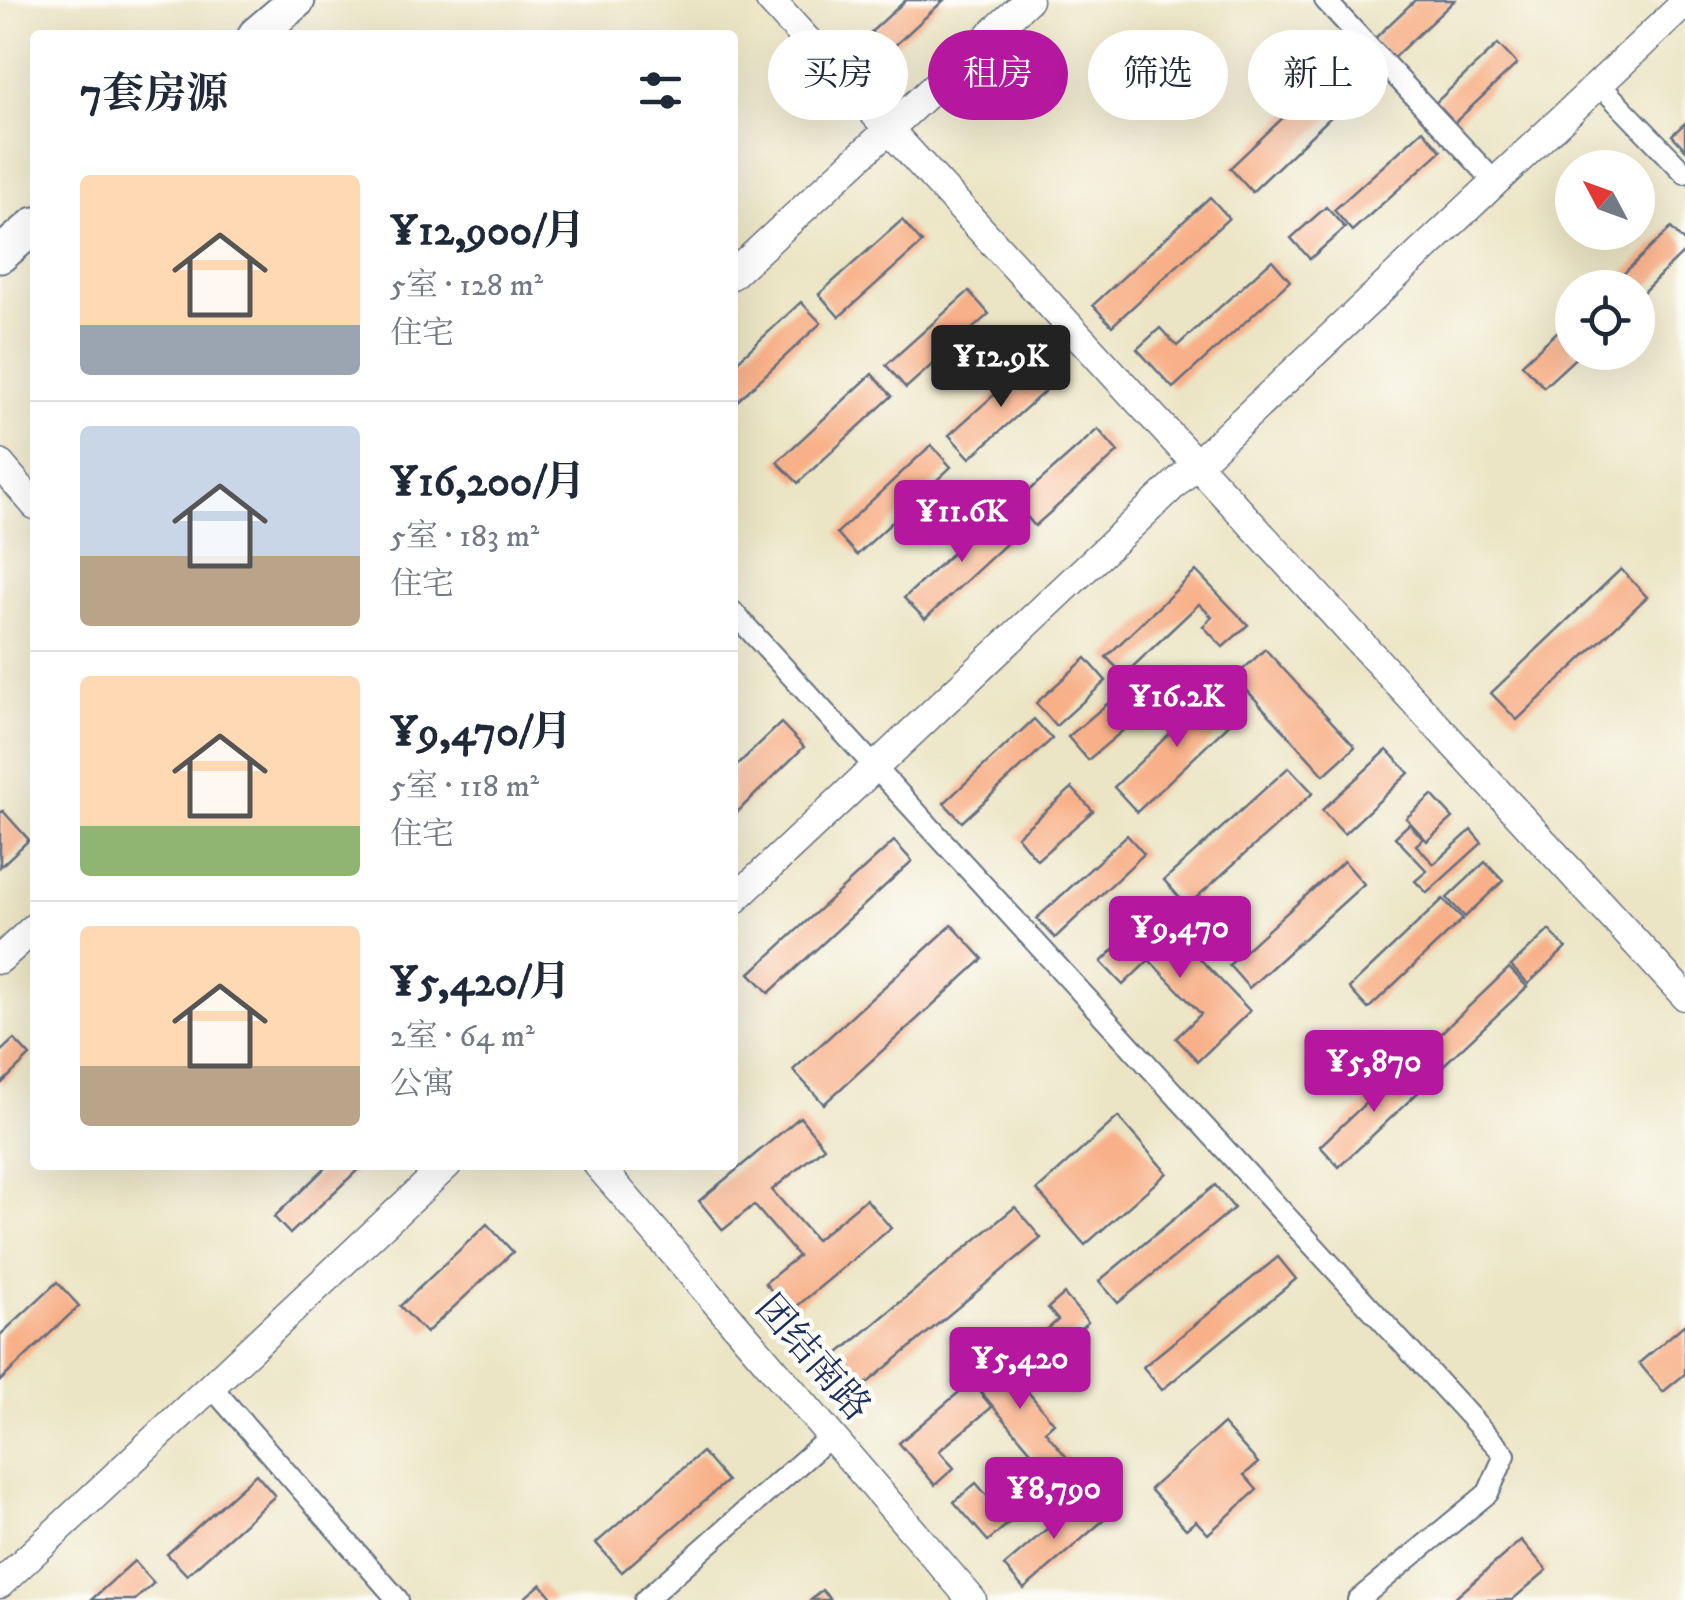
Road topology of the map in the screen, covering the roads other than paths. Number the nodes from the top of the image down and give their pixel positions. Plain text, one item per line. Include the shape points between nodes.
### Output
1 (297, 0) edge
2 (770, 0) edge
3 (1028, 0) edge
4 (1324, 0) edge
5 (1685, 3) edge
6 (262, 30) edge
7 (1599, 84) junction
8 (889, 128) junction
9 (1685, 172) edge
10 (1495, 182) junction
11 (738, 269) edge
12 (0, 464) edge
13 (1196, 464) junction
14 (30, 499) edge
15 (738, 618) edge
16 (877, 769) junction
17 (738, 896) edge
18 (30, 932) edge
19 (0, 959) edge
20 (1685, 996) edge
21 (442, 1170) edge
22 (602, 1170) edge
23 (209, 1384) junction
24 (832, 1435) junction
25 (0, 1584) edge
26 (398, 1600) edge
27 (645, 1600) edge
28 (972, 1600) edge
29 (1358, 1600) edge

1 - 6 highway
2 - 8 street
3 - 8 street
4 - 10 street
5 - 7 street
7 - 9 street
7 - 10 street
8 - 11 street
8 - 13 street
10 - 13 street
12 - 14 street
13 - 16 street
13 - 20 street
15 - 16 street
16 - 17 street
16 - 29 street via 1504,1455 1488,1492
18 - 19 street
21 - 23 street
22 - 24 street, 团结南路
23 - 25 street
23 - 26 street
24 - 27 street
24 - 28 street, 团结南路

